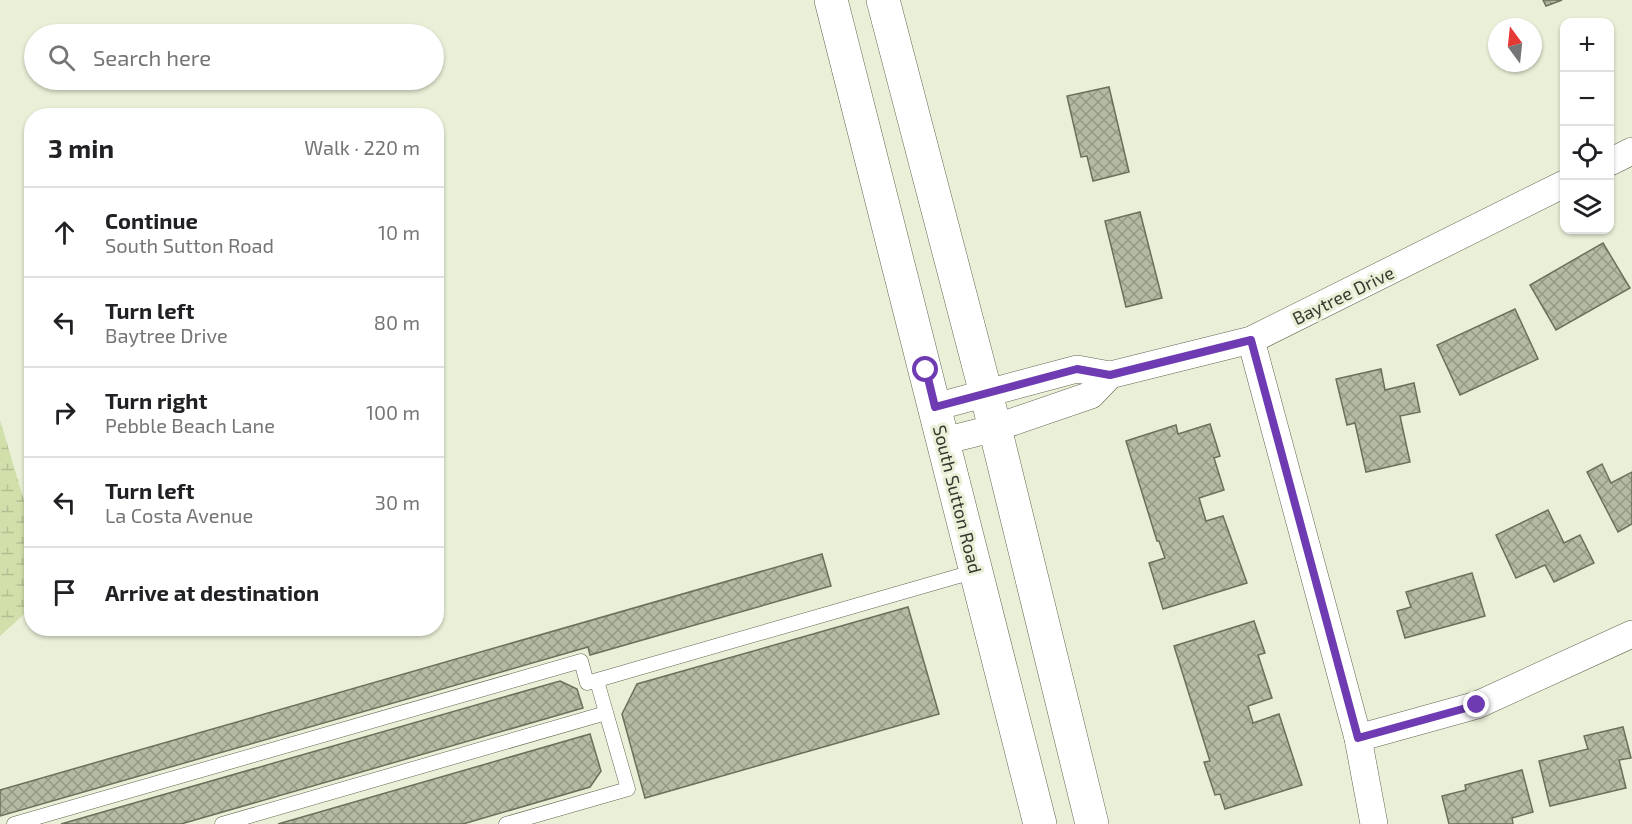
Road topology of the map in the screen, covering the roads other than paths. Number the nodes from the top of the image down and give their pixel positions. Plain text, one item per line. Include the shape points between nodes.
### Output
1 (831, 0) edge
2 (884, 0) edge
3 (1632, 151) edge
4 (1614, 160) edge
5 (1560, 186) edge
6 (1251, 340) junction
7 (1110, 375) junction
8 (986, 394) junction
9 (935, 407) junction
10 (995, 428) junction
11 (944, 441) junction
12 (976, 572) junction
13 (1632, 634) edge
14 (597, 681) junction
15 (606, 713) junction
16 (1358, 738) junction
17 (14, 824) edge
18 (222, 824) edge
19 (506, 824) edge
20 (1040, 824) edge
21 (1092, 824) edge
22 (1374, 824) edge

1 - 9 main road, South Sutton Road
2 - 8 main road
3 - 4 street
5 - 6 street, Baytree Drive
6 - 7 street, Baytree Drive
6 - 16 street
7 - 8 street, Baytree Drive via 1077,369
7 - 10 street via 1091,395
8 - 9 street, Baytree Drive
8 - 10 main road
9 - 11 main road, South Sutton Road
10 - 11 street
10 - 21 main road
11 - 12 main road, South Sutton Road
12 - 14 lane
12 - 20 main road, South Sutton Road
13 - 16 street via 1477,705
14 - 15 lane
14 - 17 lane via 587,683 581,661
15 - 18 lane
15 - 19 lane via 628,789
16 - 22 street

